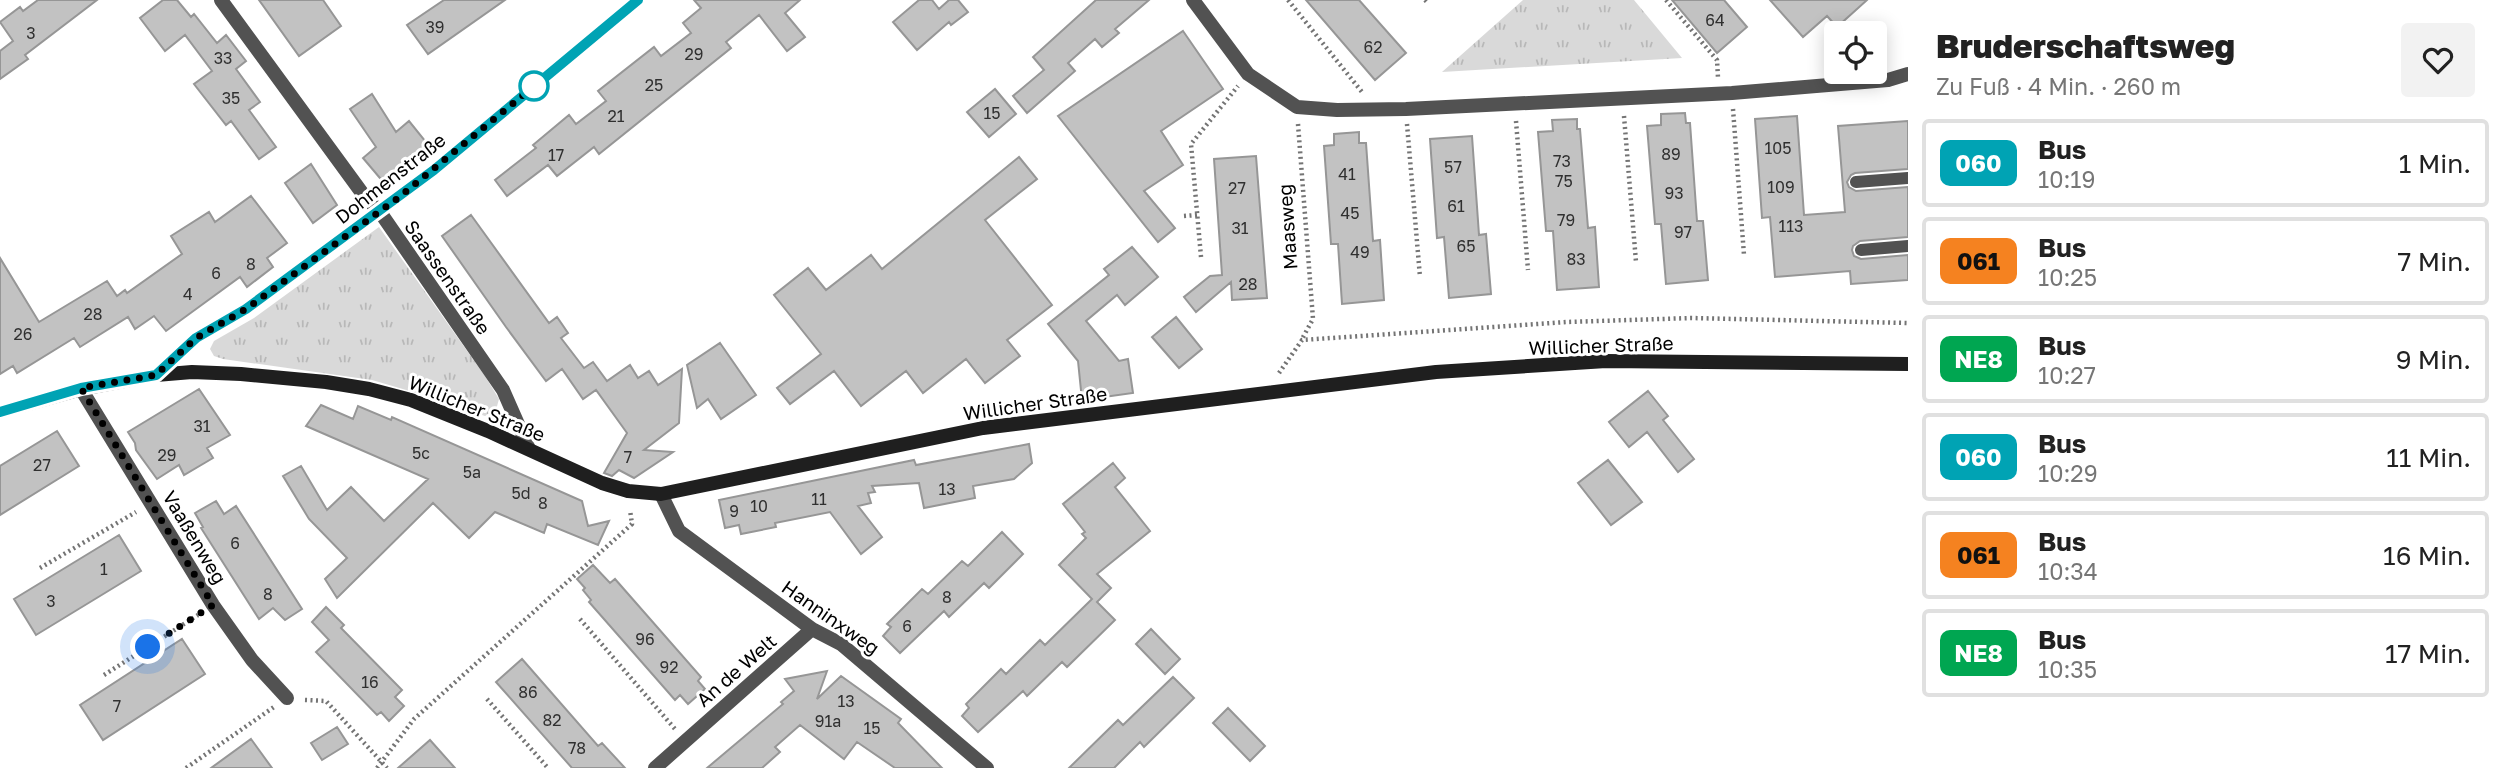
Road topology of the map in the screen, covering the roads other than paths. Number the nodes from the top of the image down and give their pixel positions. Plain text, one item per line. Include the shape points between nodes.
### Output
1 (222, 0) edge
2 (1193, 0) edge
3 (629, 3) edge
4 (1908, 74) edge
5 (1908, 178) edge
6 (1856, 182) dead end
7 (380, 212) junction
8 (1908, 246) edge
9 (1861, 250) dead end
10 (1908, 364) edge
11 (156, 375) junction
12 (81, 388) junction
13 (0, 412) edge
14 (529, 449) junction
15 (661, 494) junction
16 (812, 629) junction
17 (287, 698) road end
18 (654, 768) edge
19 (987, 768) edge

1 - 7 street, Saassenstraße
2 - 4 street via 1248,74 1297,107 1406,110 1726,93 1888,80
3 - 7 street, Dohmenstraße
5 - 6 lane
7 - 11 street, Dohmenstraße via 246,309 196,338
7 - 14 street, Saassenstraße via 503,390
8 - 9 lane
10 - 15 street, Willicher Straße via 1606,361 1436,372 984,428
11 - 12 street, Willicher Straße
11 - 14 street, Willicher Straße via 192,372 274,377 369,389 411,400
12 - 13 street, Willicher Straße
12 - 17 street, Vaaßenweg via 213,605 252,660
14 - 15 street, Willicher Straße via 602,483
15 - 16 street, Hanninxweg via 679,531
16 - 18 street, An de Welt
16 - 19 street, Hanninxweg via 841,644

